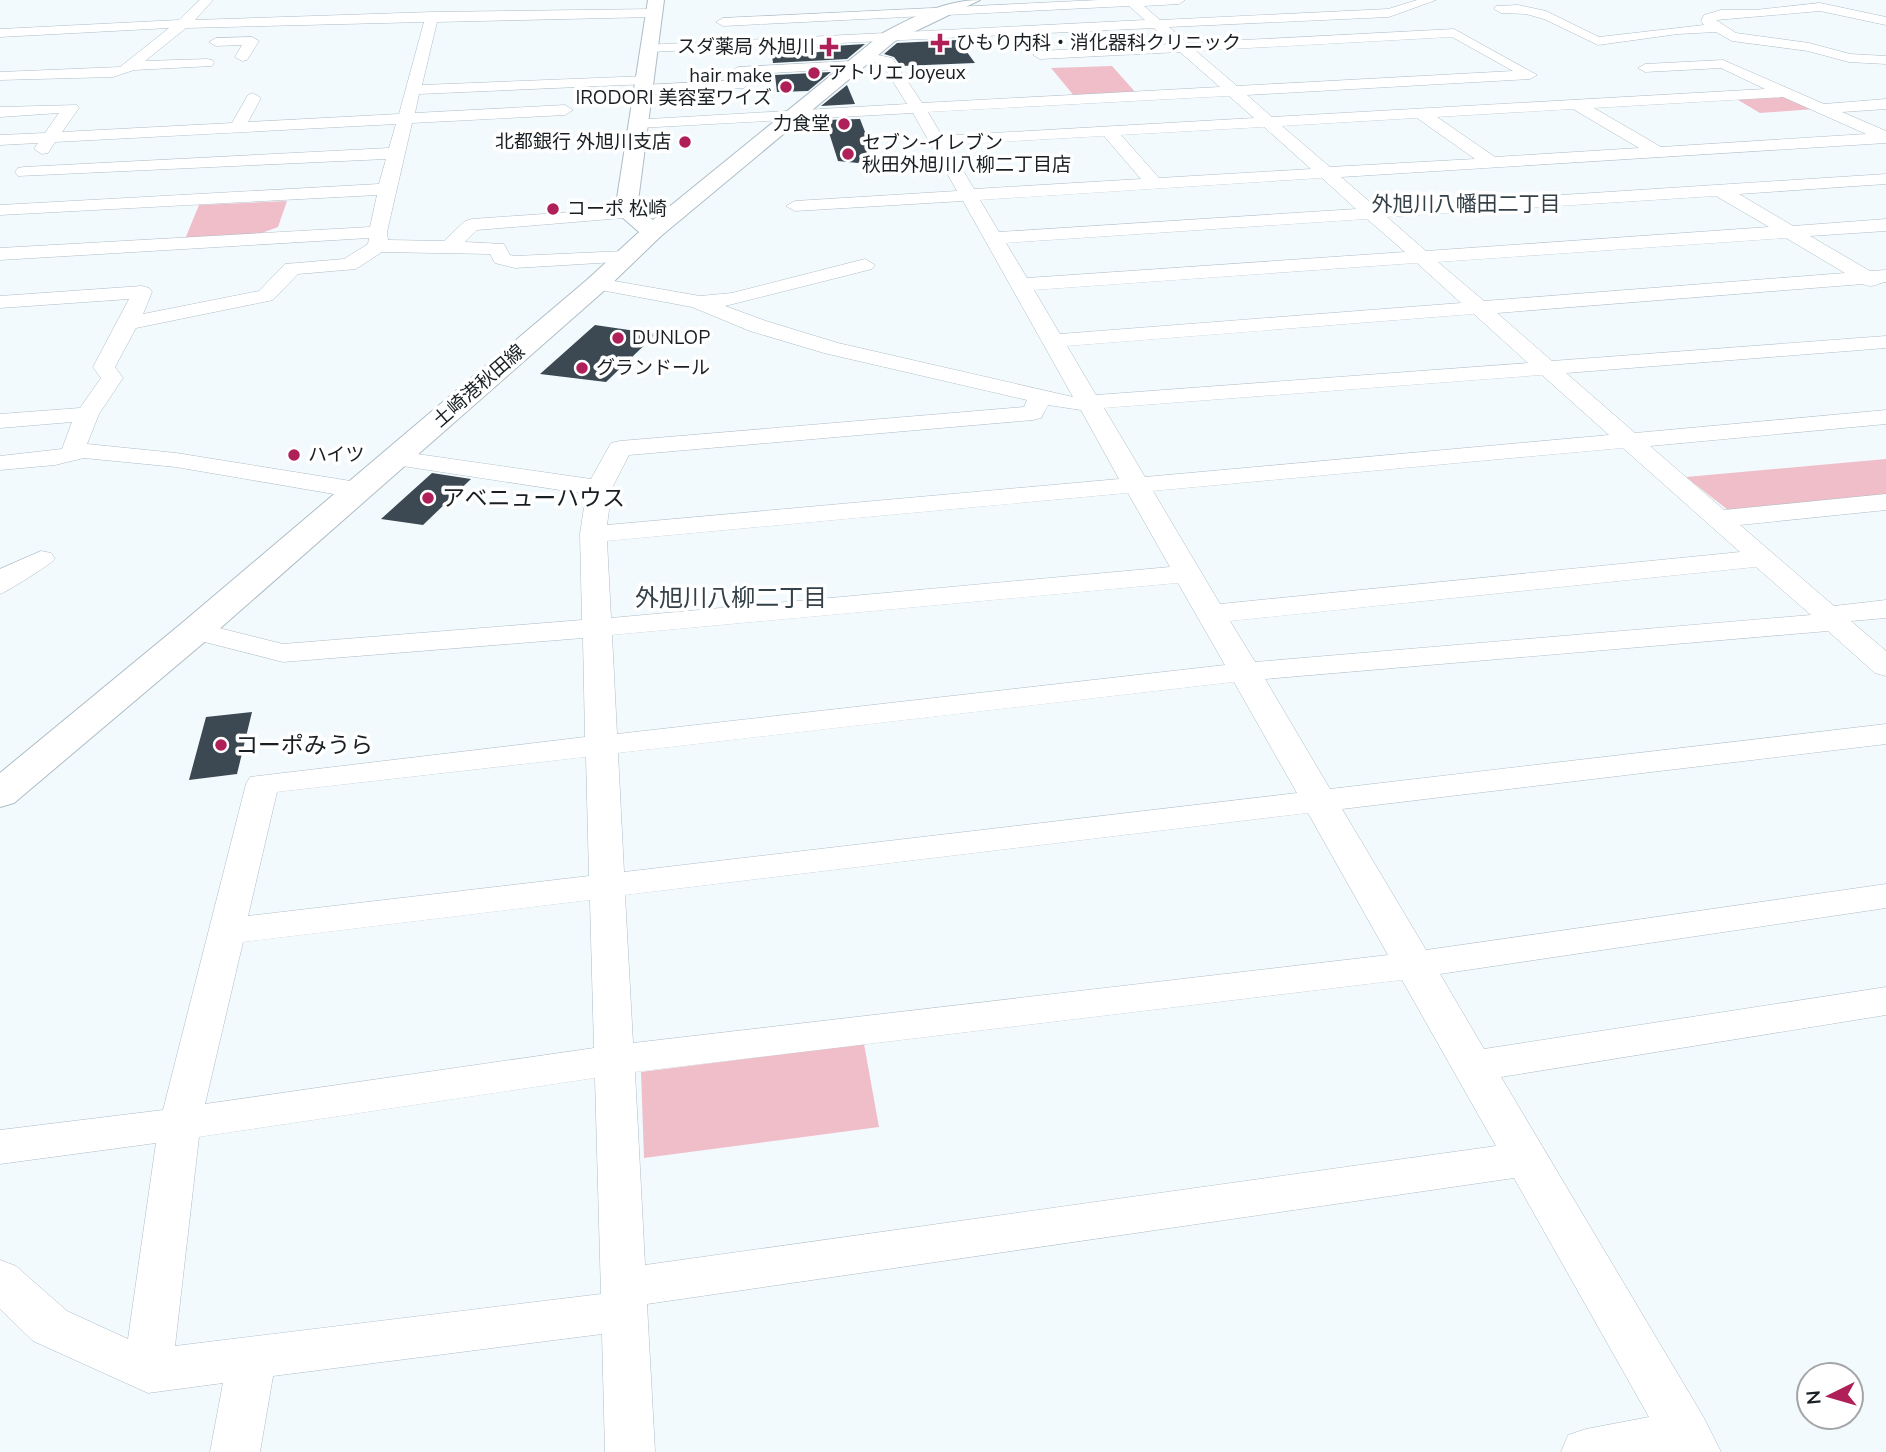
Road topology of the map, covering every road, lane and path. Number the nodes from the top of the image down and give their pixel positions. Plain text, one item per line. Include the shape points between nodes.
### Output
1 (207, 0) edge
2 (856, 0) edge
3 (972, 0) edge
4 (1179, 0) edge
5 (1430, 0) edge
6 (1131, 1) edge
7 (390, 5) dead end
8 (464, 5) dead end
9 (1705, 5) dead end
10 (655, 6) edge
11 (110, 9) dead end
12 (1501, 9) dead end
13 (941, 11) junction
14 (864, 15) junction
15 (440, 16) junction
16 (333, 19) junction
17 (1720, 21) junction
18 (723, 22) dead end
19 (1886, 22) edge
20 (183, 24) junction
21 (1156, 24) junction
22 (105, 27) junction
23 (0, 33) edge
24 (1732, 37) junction
25 (323, 38) dead end
26 (1320, 42) junction
27 (155, 45) junction
28 (650, 48) junction
29 (1184, 48) junction
30 (870, 49) junction
31 (1040, 55) dead end
32 (242, 57) dead end
33 (1886, 60) edge
34 (207, 63) dead end
35 (1723, 64) junction
36 (130, 66) junction
37 (1645, 68) dead end
38 (60, 75) junction
39 (0, 76) edge
40 (1374, 83) junction
41 (645, 85) junction
42 (414, 90) junction
43 (1232, 90) junction
44 (1786, 92) junction
45 (253, 98) dead end
46 (31, 99) junction
47 (1576, 104) junction
48 (1886, 104) edge
49 (918, 108) junction
50 (1821, 108) junction
51 (565, 110) dead end
52 (0, 112) edge
53 (1419, 112) junction
54 (796, 115) junction
55 (407, 118) junction
56 (1632, 119) dead end
57 (1267, 121) junction
58 (1605, 121) junction
59 (638, 122) junction
60 (237, 128) junction
61 (1107, 130) junction
62 (51, 137) junction
63 (1886, 138) edge
64 (0, 140) edge
65 (937, 141) junction
66 (398, 153) junction
67 (1658, 153) junction
68 (1491, 162) junction
69 (1325, 172) junction
70 (1886, 179) edge
71 (1155, 184) junction
72 (12, 187) edge
73 (387, 189) junction
74 (1720, 190) junction
75 (968, 196) junction
76 (795, 206) dead end
77 (0, 210) edge
78 (1370, 211) junction
79 (629, 213) junction
80 (1886, 225) edge
81 (653, 231) junction
82 (1790, 232) junction
83 (993, 238) junction
84 (378, 239) junction
85 (168, 244) junction
86 (450, 246) junction
87 (0, 254) edge
88 (625, 257) junction
89 (1420, 257) junction
90 (865, 265) dead end
91 (149, 280) junction
92 (1880, 281) edge
93 (597, 284) junction
94 (1020, 285) junction
95 (0, 302) edge
96 (697, 302) junction
97 (1478, 307) junction
98 (128, 323) junction
99 (1052, 341) junction
100 (1886, 342) edge
101 (1548, 369) junction
102 (1040, 396) junction
103 (1090, 405) junction
104 (87, 414) junction
105 (1886, 417) edge
106 (0, 421) edge
107 (1629, 440) junction
108 (84, 452) junction
109 (396, 458) junction
110 (0, 463) edge
111 (1136, 484) junction
112 (599, 488) junction
113 (357, 490) junction
114 (1886, 502) edge
115 (1717, 519) junction
116 (593, 534) junction
117 (1762, 558) junction
118 (41, 559) dead end
119 (1188, 574) junction
120 (0, 586) edge
121 (1886, 609) edge
122 (1211, 614) junction
123 (1831, 618) junction
124 (596, 628) junction
125 (195, 631) junction
126 (1886, 667) edge
127 (1244, 672) junction
128 (1886, 734) edge
129 (601, 745) junction
130 (6, 785) edge
131 (1320, 801) junction
132 (607, 886) junction
133 (1886, 896) edge
134 (226, 931) junction
135 (1414, 965) junction
136 (1886, 1002) edge
137 (614, 1060) junction
138 (1473, 1066) junction
139 (180, 1125) junction
140 (0, 1147) edge
141 (1527, 1159) junction
142 (0, 1280) edge
143 (624, 1300) junction
144 (252, 1358) junction
145 (148, 1371) junction
146 (1691, 1443) edge
147 (235, 1452) edge
148 (630, 1452) edge
149 (1586, 1452) edge

1 - 20 street
2 - 14 street
3 - 13 main road, 土崎港秋田線
4 - 6 street
5 - 21 street via 1388,13
6 - 13 street
6 - 21 street
7 - 16 street
8 - 15 street
9 - 17 street
10 - 15 street
10 - 28 main road
11 - 22 street
12 - 17 street via 1543,14 1598,41
13 - 14 street
13 - 30 main road, 土崎港秋田線
14 - 18 street
14 - 30 street
15 - 16 street
15 - 42 street
16 - 20 street
16 - 25 street via 331,32
17 - 19 street via 1820,7
17 - 24 street
20 - 22 street
20 - 27 street
21 - 29 street
21 - 30 street
22 - 23 street
24 - 33 street
24 - 35 street via 1720,49 1694,53
26 - 29 street
26 - 40 street
26 - 40 street via 1454,33 1530,75
27 - 32 street via 252,41
27 - 36 street
28 - 30 street
28 - 41 main road
29 - 31 street
29 - 43 street
30 - 41 street via 739,78
30 - 49 street via 887,61
30 - 54 main road, 土崎港秋田線
34 - 36 street
35 - 37 street
35 - 44 street
36 - 38 street via 113,73
38 - 39 street
38 - 46 street
40 - 43 street
41 - 42 street
41 - 59 main road
42 - 55 street
43 - 49 street
43 - 57 street
44 - 47 street
44 - 50 street
45 - 60 street
46 - 52 street
46 - 62 street via 71,108
47 - 53 street
47 - 58 street
48 - 50 street
49 - 54 street
49 - 65 street
50 - 63 street
51 - 55 street
53 - 57 street
53 - 68 street
54 - 59 street
54 - 81 main road, 土崎港秋田線
55 - 60 street
55 - 66 street
56 - 58 street
57 - 61 street
57 - 69 street
58 - 67 street
59 - 79 main road
60 - 62 street
61 - 65 street
61 - 71 street
62 - 64 street
62 - 72 street
63 - 67 street
65 - 75 street
66 - 72 street
66 - 73 street
67 - 68 street
67 - 74 street
68 - 69 street
69 - 71 street
69 - 78 street
70 - 74 street
71 - 75 street
73 - 77 street
73 - 84 street
74 - 78 street
74 - 82 street
75 - 76 street
75 - 83 street
78 - 83 street
78 - 89 street
79 - 81 main road
79 - 86 street via 472,225
80 - 82 street
81 - 88 main road, 土崎港秋田線
82 - 89 street
82 - 92 street
83 - 94 street
84 - 85 street
84 - 86 street
84 - 98 street via 349,265 292,268 266,296
85 - 87 street
85 - 91 street
86 - 88 street via 497,248 502,259 515,262
88 - 93 main road, 土崎港秋田線
89 - 94 street
89 - 97 street
90 - 96 street via 733,299
91 - 95 street
91 - 98 street
92 - 97 street
93 - 96 street
93 - 109 main road, 土崎港秋田線
94 - 99 street
96 - 102 street via 832,348
97 - 99 street
97 - 101 street
98 - 104 street via 104,368 112,378
99 - 103 street
100 - 101 street
101 - 103 street
101 - 107 street
102 - 103 street
102 - 112 street via 1033,413 620,448
103 - 111 street
104 - 106 street
104 - 108 street via 73,446
105 - 107 street
107 - 111 street
107 - 115 street
108 - 110 street
108 - 113 street via 176,460
109 - 112 street
109 - 113 main road, 土崎港秋田線
111 - 116 street
111 - 119 street
112 - 116 street
113 - 125 main road, 土崎港秋田線
114 - 115 street
115 - 117 street
116 - 124 street
117 - 122 street
117 - 123 street
118 - 120 street via 8,576
119 - 122 street
119 - 124 street
121 - 123 street
122 - 127 street
123 - 126 street
123 - 127 street
124 - 125 street via 283,653
124 - 129 street
125 - 130 main road, 土崎港秋田線
127 - 129 street
127 - 131 street
128 - 131 street
129 - 132 street
129 - 134 street via 262,784
131 - 132 street
131 - 135 street
132 - 134 street
132 - 137 street
133 - 135 street
134 - 139 street
135 - 137 street
135 - 138 street
136 - 138 street
137 - 139 street
137 - 143 street
138 - 141 street
139 - 140 street
139 - 145 street
141 - 143 street
141 - 146 street
142 - 145 street via 50,1326
143 - 144 street
143 - 148 street
144 - 145 street
144 - 147 street
146 - 149 street

